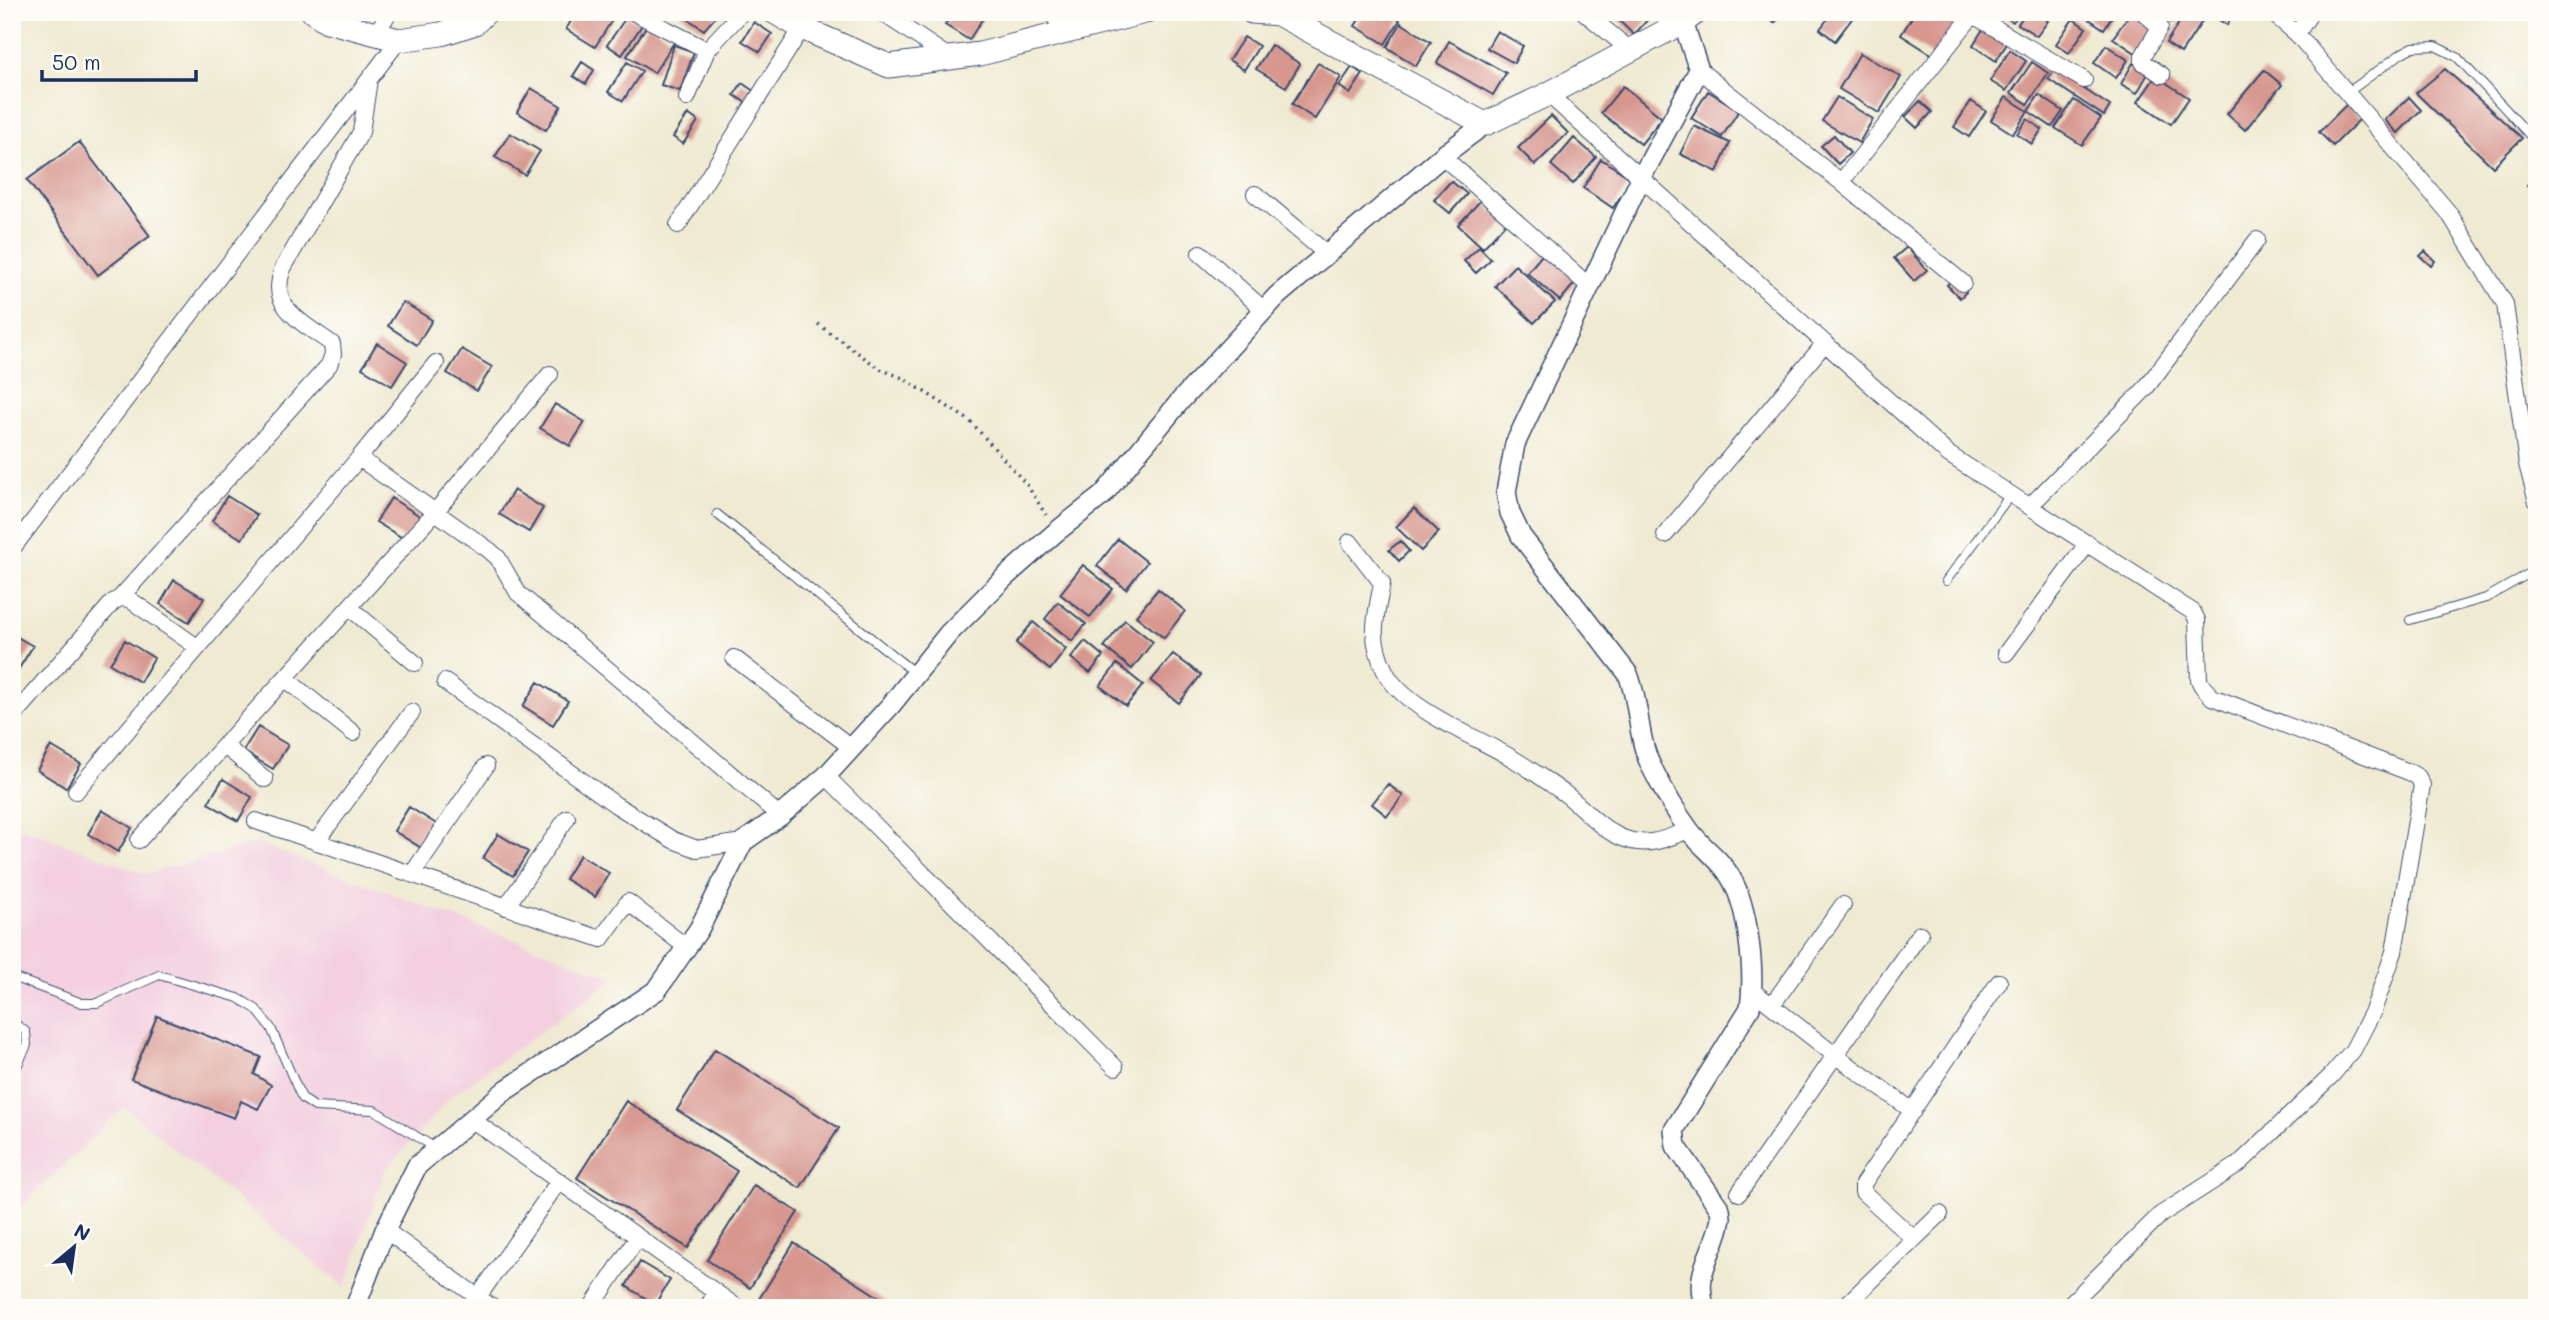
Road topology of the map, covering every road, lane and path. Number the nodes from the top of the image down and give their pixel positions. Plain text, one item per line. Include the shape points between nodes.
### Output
1 (313, 12) edge
2 (389, 12) edge
3 (486, 12) edge
4 (633, 12) edge
5 (742, 12) edge
6 (774, 12) edge
7 (881, 12) edge
8 (1048, 12) edge
9 (1145, 12) edge
10 (1252, 12) edge
11 (1584, 12) edge
12 (2143, 12) edge
13 (2271, 12) edge
14 (2311, 12) edge
15 (1277, 13) edge
16 (1974, 13) edge
17 (1690, 17) edge
18 (802, 28) junction
19 (1072, 31) junction
20 (376, 34) junction
21 (2297, 34) junction
22 (399, 40) junction
23 (707, 50) junction
24 (1630, 50) junction
25 (950, 58) junction
26 (1699, 70) junction
27 (2162, 75) dead end
28 (369, 80) junction
29 (2084, 80) dead end
30 (2347, 93) junction
31 (1548, 94) junction
32 (687, 97) dead end
33 (1485, 124) junction
34 (2537, 143) edge
35 (1442, 156) junction
36 (1641, 178) junction
37 (1840, 182) junction
38 (1255, 194) dead end
39 (678, 225) dead end
40 (2257, 240) dead end
41 (1200, 253) dead end
42 (1328, 254) junction
43 (1963, 283) dead end
44 (1590, 286) junction
45 (1264, 310) junction
46 (818, 324) dead end
47 (1825, 343) junction
48 (436, 363) dead end
49 (550, 374) dead end
50 (359, 458) junction
51 (2536, 492) edge
52 (2011, 494) junction
53 (2030, 506) junction
54 (435, 512) junction
55 (717, 514) dead end
56 (1056, 532) junction
57 (1665, 535) dead end
58 (1350, 542) dead end
59 (2088, 543) junction
60 (12, 550) edge
61 (2537, 569) edge
62 (1946, 580) dead end
63 (120, 598) junction
64 (350, 608) junction
65 (2410, 620) dead end
66 (197, 647) junction
67 (2006, 653) dead end
68 (734, 658) dead end
69 (415, 663) dead end
70 (916, 674) junction
71 (286, 679) junction
72 (445, 682) dead end
73 (412, 712) dead end
74 (12, 718) edge
75 (353, 733) dead end
76 (225, 746) junction
77 (852, 748) junction
78 (486, 766) dead end
79 (826, 776) junction
80 (265, 779) dead end
81 (76, 791) dead end
82 (780, 816) junction
83 (567, 818) dead end
84 (256, 821) dead end
85 (1689, 830) junction
86 (139, 840) dead end
87 (316, 842) junction
88 (743, 842) junction
89 (412, 874) junction
90 (1843, 905) dead end
91 (506, 907) junction
92 (1920, 934) dead end
93 (686, 947) junction
94 (12, 977) edge
95 (1999, 982) dead end
96 (1753, 990) junction
97 (1772, 1006) junction
98 (12, 1021) edge
99 (1836, 1056) junction
100 (1115, 1067) dead end
101 (12, 1077) edge
102 (1913, 1111) junction
103 (471, 1119) junction
104 (437, 1149) junction
105 (559, 1181) junction
106 (1739, 1193) dead end
107 (1940, 1214) dead end
108 (384, 1230) junction
109 (638, 1237) junction
110 (1914, 1239) junction
111 (716, 1293) junction
112 (478, 1297) junction
113 (355, 1308) edge
114 (493, 1308) edge
115 (591, 1308) edge
116 (706, 1308) edge
117 (738, 1308) edge
118 (1704, 1308) edge
119 (1843, 1308) edge
120 (2066, 1308) edge

1 - 20 main road via 327,21
2 - 20 street
3 - 22 main road via 475,23 441,34
4 - 23 street
5 - 23 street
6 - 18 main road
7 - 25 street
8 - 19 street
9 - 19 main road
10 - 15 main road
11 - 24 street
12 - 27 street via 2160,27 2143,62
13 - 21 street
14 - 21 street
15 - 33 main road
16 - 29 street
16 - 37 street
17 - 24 main road
17 - 26 street
18 - 25 main road via 889,66
18 - 39 street
19 - 25 main road
20 - 22 main road
21 - 30 street
22 - 28 street
23 - 32 street
24 - 31 main road
26 - 36 street
26 - 37 street
28 - 60 street
28 - 63 street via 361,132 282,270 279,285 281,299 294,314 332,344 329,365
30 - 34 lane via 2402,52 2435,46 2457,57
30 - 51 street via 2449,213 2505,303 2527,464
31 - 33 main road
31 - 36 street
33 - 35 street
35 - 42 street
35 - 44 street
36 - 44 street
36 - 47 street
37 - 43 street
38 - 42 street
40 - 53 street via 2146,389
41 - 45 street
42 - 45 street
44 - 85 street via 1515,444 1506,492 1521,536 1629,674 1650,764
45 - 56 street via 1181,400 1103,495
46 - 56 path via 880,369 970,421 1027,485
47 - 52 street via 1948,454
47 - 57 street
48 - 50 street
49 - 54 street
50 - 54 street
50 - 66 street
52 - 53 street
52 - 62 lane
53 - 59 street
54 - 64 street
54 - 82 street via 489,550 518,593
55 - 70 lane
56 - 70 street via 949,633
58 - 85 street via 1382,583 1375,637 1386,672 1414,703 1516,760 1617,835 1655,843
59 - 67 street
59 - 120 street via 2193,612 2200,680 2212,697 2409,772 2418,777 2422,792 2392,961 2353,1050 2238,1165 2160,1215
61 - 65 lane via 2486,598
63 - 66 street via 129,599
63 - 74 street
64 - 69 street
64 - 71 street
66 - 81 street
68 - 77 street
70 - 77 street
71 - 75 street
71 - 76 street
72 - 88 street via 616,805 673,840 697,849
73 - 87 street
76 - 80 street
76 - 86 street
77 - 79 street
78 - 89 street
79 - 82 street
79 - 100 street
82 - 88 street
83 - 91 street
84 - 87 street
85 - 96 street via 1723,865 1742,901
87 - 89 street
88 - 93 street
89 - 91 street
90 - 97 street
91 - 93 street via 601,939 628,902
92 - 99 street
93 - 103 street via 657,990 506,1090
94 - 104 lane via 82,1003 97,1003 159,975 238,998 256,1009 271,1028 299,1092 309,1104 380,1112
95 - 102 street
96 - 97 street
96 - 118 street via 1741,1024 1674,1130 1676,1146 1720,1209 1700,1279
97 - 99 street
98 - 101 lane via 26,1032 27,1045
99 - 102 street
99 - 106 street
102 - 110 street via 1863,1184 1863,1192
103 - 104 street
103 - 105 street
104 - 108 street via 416,1166
105 - 109 street
105 - 112 street
107 - 110 street
108 - 112 street
108 - 113 street
109 - 111 street
109 - 115 street
110 - 119 street
111 - 116 street
111 - 117 street
112 - 114 street

